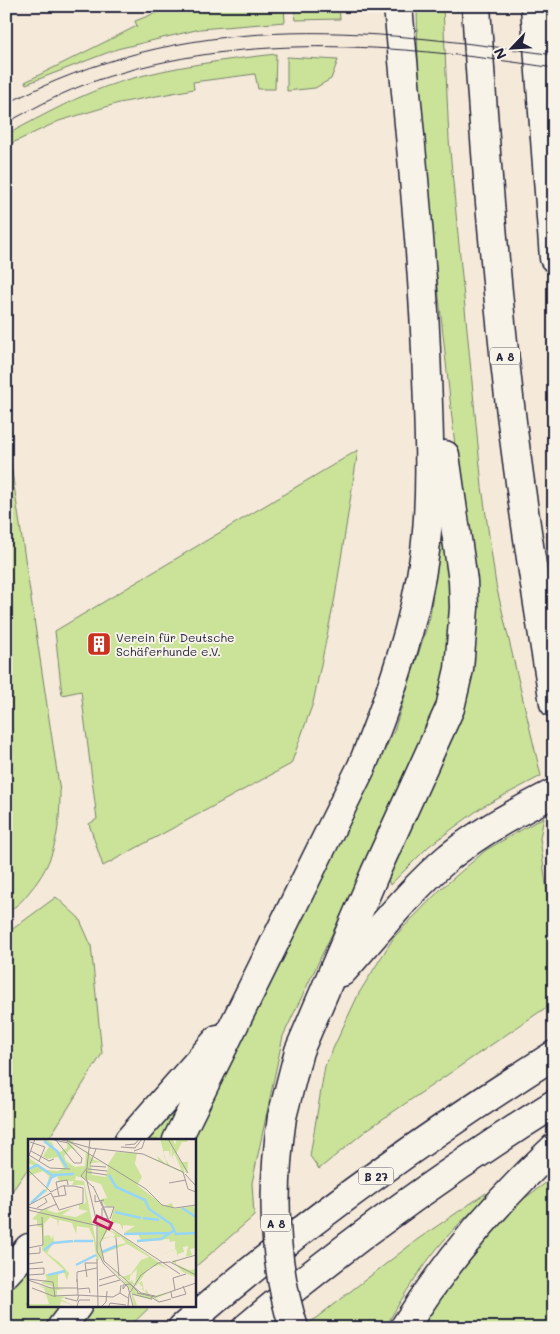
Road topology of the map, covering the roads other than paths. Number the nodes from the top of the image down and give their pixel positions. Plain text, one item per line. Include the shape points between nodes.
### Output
1 (398, 6) edge
2 (476, 6) edge
3 (536, 6) edge
4 (554, 258) edge
5 (425, 318) junction
6 (554, 703) edge
7 (554, 794) edge
8 (328, 988) junction
9 (238, 1018) junction
10 (554, 1055) edge
11 (554, 1104) edge
12 (130, 1139) edge
13 (178, 1139) edge
14 (554, 1148) edge
15 (28, 1249) edge
16 (6, 1273) edge
17 (77, 1306) edge
18 (61, 1328) edge
19 (182, 1328) edge
20 (246, 1328) edge
21 (294, 1328) edge
22 (404, 1328) edge

1 - 5 highway, A 8
2 - 6 highway, A 8 via 491,226 509,398
3 - 4 highway
5 - 8 highway, A 8 via 463,581 459,669 450,708 375,873
5 - 9 highway via 431,488 425,552 397,674 362,766
7 - 8 highway via 493,825 449,857 406,898
8 - 21 highway, A 8, bridge via 299,1051 282,1117 276,1159 280,1265
9 - 12 highway
9 - 13 highway
10 - 19 highway, B 27 via 451,1122 306,1226
11 - 20 highway via 347,1248
14 - 22 highway via 512,1186 463,1243
15 - 16 highway
17 - 18 highway

